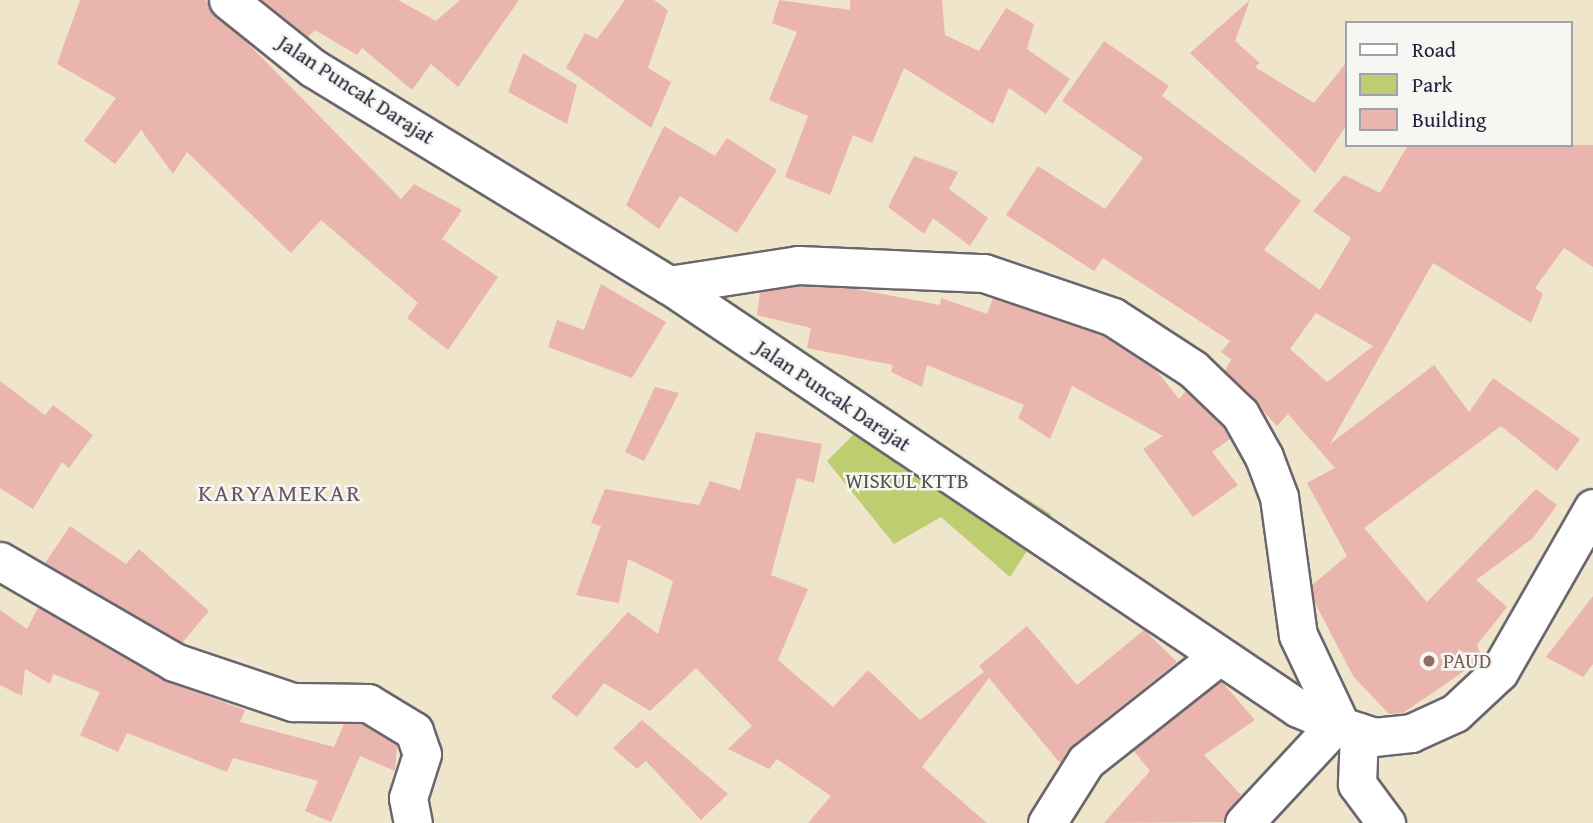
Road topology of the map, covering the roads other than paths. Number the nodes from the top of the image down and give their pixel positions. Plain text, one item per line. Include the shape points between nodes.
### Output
1 (228, 0) edge
2 (669, 285) junction
3 (1593, 508) edge
4 (0, 561) edge
5 (1219, 656) junction
6 (1345, 727) junction
7 (413, 823) edge
8 (1047, 823) edge
9 (1244, 823) edge
10 (1386, 823) edge

1 - 2 street, Jalan Puncak Darajat via 313,68
2 - 5 street, Jalan Puncak Darajat
2 - 6 street via 797,265 984,273 1113,317 1193,369 1240,414 1264,457 1279,496 1298,635
3 - 6 street, Jalan Puncak Darajat via 1499,672 1455,713 1411,733
4 - 7 street via 174,662 293,702 368,703 414,731 422,754 408,798
5 - 6 street, Jalan Puncak Darajat via 1298,708
5 - 8 street via 1086,761
6 - 9 street
6 - 10 street via 1357,784

